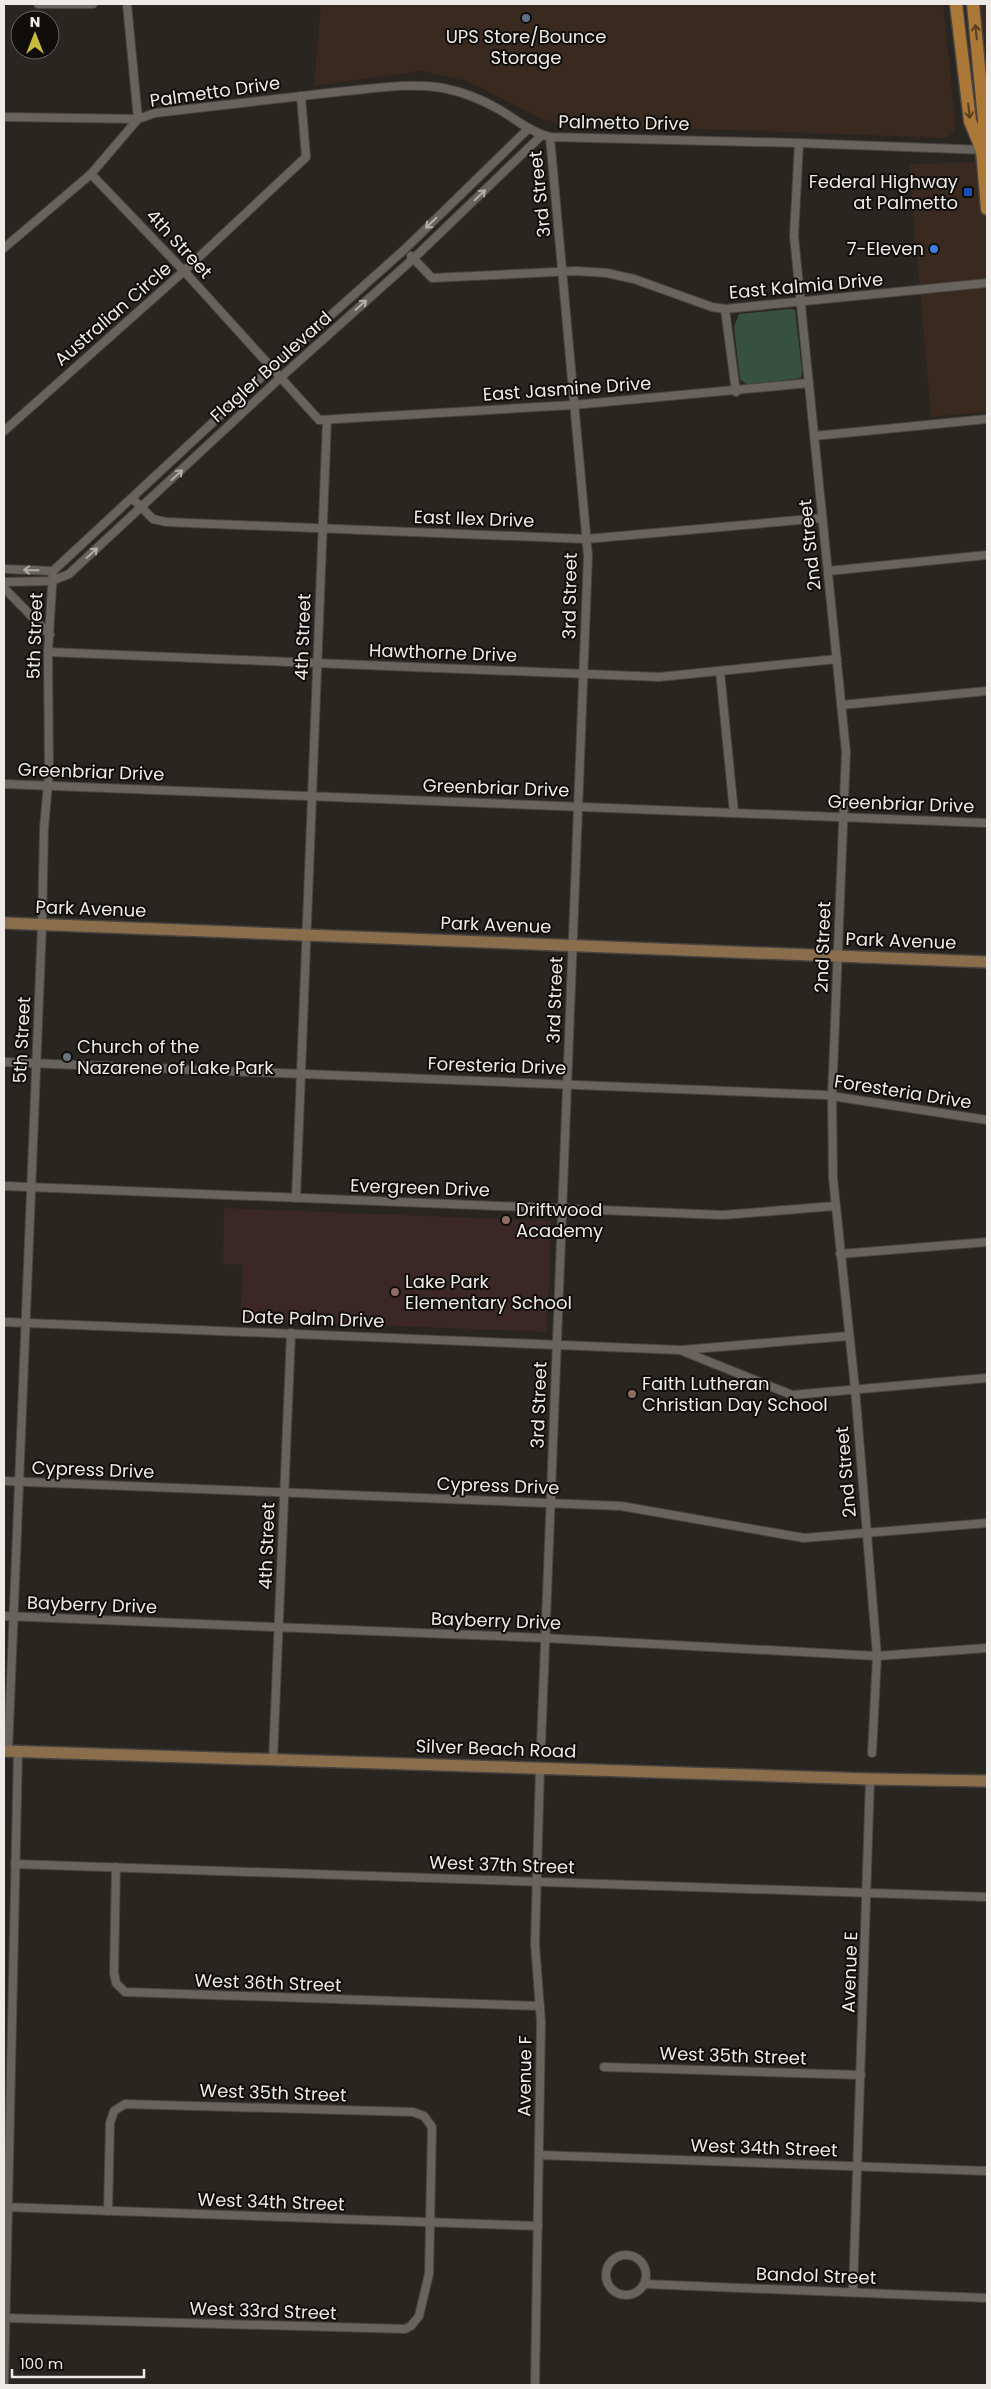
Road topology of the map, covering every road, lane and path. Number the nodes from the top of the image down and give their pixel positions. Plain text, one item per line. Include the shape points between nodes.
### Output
1 (38, 4) edge
2 (93, 4) edge
3 (127, 4) edge
4 (956, 4) edge
5 (973, 4) edge
6 (301, 96) junction
7 (4, 117) edge
8 (138, 118) junction
9 (529, 128) junction
10 (546, 136) junction
11 (799, 143) junction
12 (984, 150) edge
13 (91, 174) junction
14 (987, 209) edge
15 (4, 248) edge
16 (405, 249) junction
17 (413, 259) junction
18 (184, 271) junction
19 (563, 272) junction
20 (987, 283) edge
21 (801, 301) junction
22 (725, 309) junction
23 (272, 368) junction
24 (280, 378) junction
25 (809, 383) junction
26 (736, 392) junction
27 (573, 405) junction
28 (987, 419) edge
29 (327, 420) junction
30 (4, 430) edge
31 (814, 436) junction
32 (132, 498) junction
33 (141, 508) junction
34 (822, 518) junction
35 (323, 528) junction
36 (586, 539) junction
37 (987, 555) edge
38 (4, 569) edge
39 (53, 570) junction
40 (828, 571) junction
41 (52, 581) junction
42 (4, 582) edge
43 (4, 588) edge
44 (50, 635) junction
45 (48, 652) junction
46 (837, 659) junction
47 (317, 663) junction
48 (720, 671) junction
49 (583, 674) junction
50 (987, 691) edge
51 (841, 705) junction
52 (4, 784) edge
53 (47, 785) junction
54 (312, 796) junction
55 (578, 806) junction
56 (734, 813) junction
57 (843, 817) junction
58 (987, 823) edge
59 (4, 923) edge
60 (42, 925) junction
61 (306, 935) junction
62 (572, 946) junction
63 (838, 956) junction
64 (987, 962) edge
65 (4, 1062) edge
66 (35, 1063) junction
67 (301, 1074) junction
68 (566, 1084) junction
69 (832, 1096) junction
70 (987, 1120) edge
71 (4, 1186) edge
72 (30, 1188) junction
73 (296, 1198) junction
74 (836, 1206) junction
75 (562, 1209) junction
76 (987, 1242) edge
77 (840, 1254) junction
78 (4, 1322) edge
79 (25, 1323) junction
80 (290, 1333) junction
81 (849, 1336) junction
82 (556, 1344) junction
83 (680, 1350) junction
84 (987, 1378) edge
85 (855, 1388) junction
86 (4, 1481) edge
87 (19, 1482) junction
88 (284, 1492) junction
89 (550, 1503) junction
90 (987, 1523) edge
91 (866, 1533) junction
92 (4, 1616) edge
93 (13, 1616) junction
94 (279, 1627) junction
95 (544, 1638) junction
96 (987, 1648) edge
97 (877, 1656) junction
98 (541, 1746) dead end
99 (10, 1751) edge
100 (872, 1753) dead end
101 (274, 1760) junction
102 (540, 1768) junction
103 (870, 1780) junction
104 (987, 1781) edge
105 (15, 1864) junction
106 (116, 1867) junction
107 (537, 1881) junction
108 (868, 1892) junction
109 (987, 1897) edge
110 (540, 2006) junction
111 (604, 2067) dead end
112 (861, 2075) junction
113 (539, 2155) junction
114 (858, 2166) junction
115 (987, 2170) edge
116 (6, 2208) edge
117 (108, 2211) junction
118 (431, 2222) junction
119 (538, 2226) junction
120 (644, 2284) junction
121 (854, 2292) junction
122 (987, 2298) edge
123 (5, 2318) junction
124 (4, 2385) edge
125 (535, 2385) edge

1 - 2 street
3 - 8 street
4 -> 12 main road via 970,121
12 -> 5 main road
6 - 8 street, Palmetto Drive via 155,113
6 - 9 street, Palmetto Drive via 411,85 444,88 476,98
6 - 18 street, Australian Circle via 306,158
7 - 8 street, Palmetto Drive
8 - 13 street
9 - 10 street, Palmetto Drive
9 -> 16 street, Flagler Boulevard
10 - 11 street, Palmetto Drive
17 -> 10 street, Flagler Boulevard
10 - 19 street, 3rd Street
11 - 12 street, Palmetto Drive
11 - 21 street, 2nd Street via 794,236
12 - 14 main road
13 - 15 street
13 - 18 street, 4th Street
16 - 17 street, East Kalmia Drive
16 - 23 street, Flagler Boulevard
17 - 19 street, East Kalmia Drive via 432,278
24 -> 17 street, Flagler Boulevard
18 - 23 street, 4th Street
18 - 30 street, Australian Circle
19 - 22 street, East Kalmia Drive via 607,273 634,279
19 - 27 street, 3rd Street
20 - 21 street, East Kalmia Drive
21 - 22 street, East Kalmia Drive
21 - 25 street, 2nd Street
22 - 26 street
23 - 24 street, 4th Street
23 - 32 street, Flagler Boulevard
24 - 29 street, 4th Street via 319,420
33 -> 24 street, Flagler Boulevard
25 - 26 street, East Jasmine Drive
25 - 31 street, 2nd Street
26 - 27 street, East Jasmine Drive
27 - 29 street, East Jasmine Drive
27 - 36 street, 3rd Street
28 - 31 street
29 - 35 street, 4th Street
31 - 34 street, 2nd Street
32 - 33 street, East Ilex Drive
32 - 39 street, Flagler Boulevard
33 - 35 street, East Ilex Drive via 153,518 166,522
41 -> 33 street, Flagler Boulevard via 69,574
34 - 36 street, East Ilex Drive
34 - 40 street, 2nd Street
35 - 36 street, East Ilex Drive
35 - 47 street, 4th Street
36 - 49 street, 3rd Street
37 - 40 street
39 -> 38 street
39 - 41 street, 5th Street
40 - 46 street, 2nd Street
41 - 42 street, Flagler Boulevard
41 - 44 street, 5th Street
43 - 44 street
44 - 45 street, 5th Street
45 - 47 street, Hawthorne Drive
45 - 53 street, 5th Street
46 - 48 street, Hawthorne Drive
46 - 51 street, 2nd Street
47 - 49 street, Hawthorne Drive
47 - 54 street, 4th Street
48 - 49 street, Hawthorne Drive via 659,677
48 - 56 street
49 - 55 street, 3rd Street
50 - 51 street
51 - 57 street, 2nd Street via 846,752
52 - 53 street, Greenbriar Drive
53 - 54 street, Greenbriar Drive
53 - 60 street, 5th Street
54 - 55 street, Greenbriar Drive
54 - 61 street, 4th Street
55 - 56 street, Greenbriar Drive
55 - 62 street, 3rd Street
56 - 57 street, Greenbriar Drive
57 - 58 street, Greenbriar Drive
57 - 63 street, 2nd Street
59 - 60 street, Park Avenue
60 - 61 street, Park Avenue
60 - 66 street, 5th Street
61 - 62 street, Park Avenue
61 - 67 street, 4th Street
62 - 63 street, Park Avenue
62 - 68 street, 3rd Street
63 - 64 street, Park Avenue
63 - 69 street, 2nd Street
65 - 66 street, Foresteria Drive
66 - 67 street, Foresteria Drive
66 - 72 street, 5th Street
67 - 68 street, Foresteria Drive
67 - 73 street, 4th Street
68 - 69 street, Foresteria Drive
68 - 75 street, 3rd Street
69 - 70 street, Foresteria Drive
69 - 74 street, 2nd Street via 832,1178
71 - 72 street, Evergreen Drive
72 - 73 street, Evergreen Drive
72 - 79 street, 5th Street
73 - 75 street, Evergreen Drive
74 - 75 street, Evergreen Drive via 723,1216
74 - 77 street, 2nd Street
75 - 82 street, 3rd Street
76 - 77 street
77 - 81 street, 2nd Street
78 - 79 street, Date Palm Drive
79 - 80 street, Date Palm Drive
79 - 87 street, 5th Street
80 - 82 street, Date Palm Drive
80 - 88 street, 4th Street
81 - 83 street, Date Palm Drive
81 - 85 street, 2nd Street
82 - 83 street, Date Palm Drive
82 - 89 street, 3rd Street
83 - 85 street, Date Palm Drive via 792,1395
84 - 85 street, Date Palm Drive
85 - 91 street, 2nd Street
86 - 87 street, Cypress Drive
87 - 88 street, Cypress Drive
87 - 93 street, 5th Street
88 - 89 street, Cypress Drive
88 - 94 street, 4th Street
89 - 91 street, Cypress Drive via 621,1506 804,1538
89 - 95 street, 3rd Street
90 - 91 street, Cypress Drive
91 - 97 street, 2nd Street
92 - 93 street, Bayberry Drive
93 - 94 street, Bayberry Drive
93 - 99 street, 5th Street
94 - 95 street, Bayberry Drive
94 - 101 street, 4th Street
95 - 97 street, Bayberry Drive
95 - 98 street, 3rd Street
96 - 97 street, Bayberry Drive
97 - 100 street, 2nd Street
99 - 101 street, Silver Beach Road
99 - 105 street, 5th Street
101 - 102 street, Silver Beach Road
102 - 103 street, Silver Beach Road
102 - 107 street, Avenue F
103 - 104 street, Silver Beach Road
103 - 108 street, Avenue E
105 - 106 street, West 37th Street
105 - 116 street, 5th Street
106 - 107 street, West 37th Street
106 - 110 street, West 36th Street via 114,1973 116,1983 125,1992
107 - 108 street, West 37th Street
107 - 110 street, Avenue F via 534,1944
108 - 109 street, West 37th Street
108 - 112 street, Avenue E
110 - 113 street, Avenue F
111 - 112 street, West 35th Street
112 - 114 street, Avenue E
113 - 114 street, West 34th Street
113 - 119 street, Avenue F
114 - 115 street, West 34th Street
114 - 121 street, Avenue E
116 - 117 street, West 34th Street
116 - 123 street, 5th Street
117 - 118 street, West 34th Street
117 - 118 street, West 35th Street via 111,2117 119,2106 125,2104 413,2112 429,2121 433,2133
118 - 119 street, West 34th Street
118 - 123 street, West 33rd Street via 427,2289 416,2322 405,2329
119 - 125 street, Avenue F
120 - 120 street via 646,2272 635,2257 623,2255 608,2266 606,2280 618,2293 634,2293
120 - 121 street, Bandol Street
121 - 122 street, Bandol Street
123 - 124 street, 5th Street

